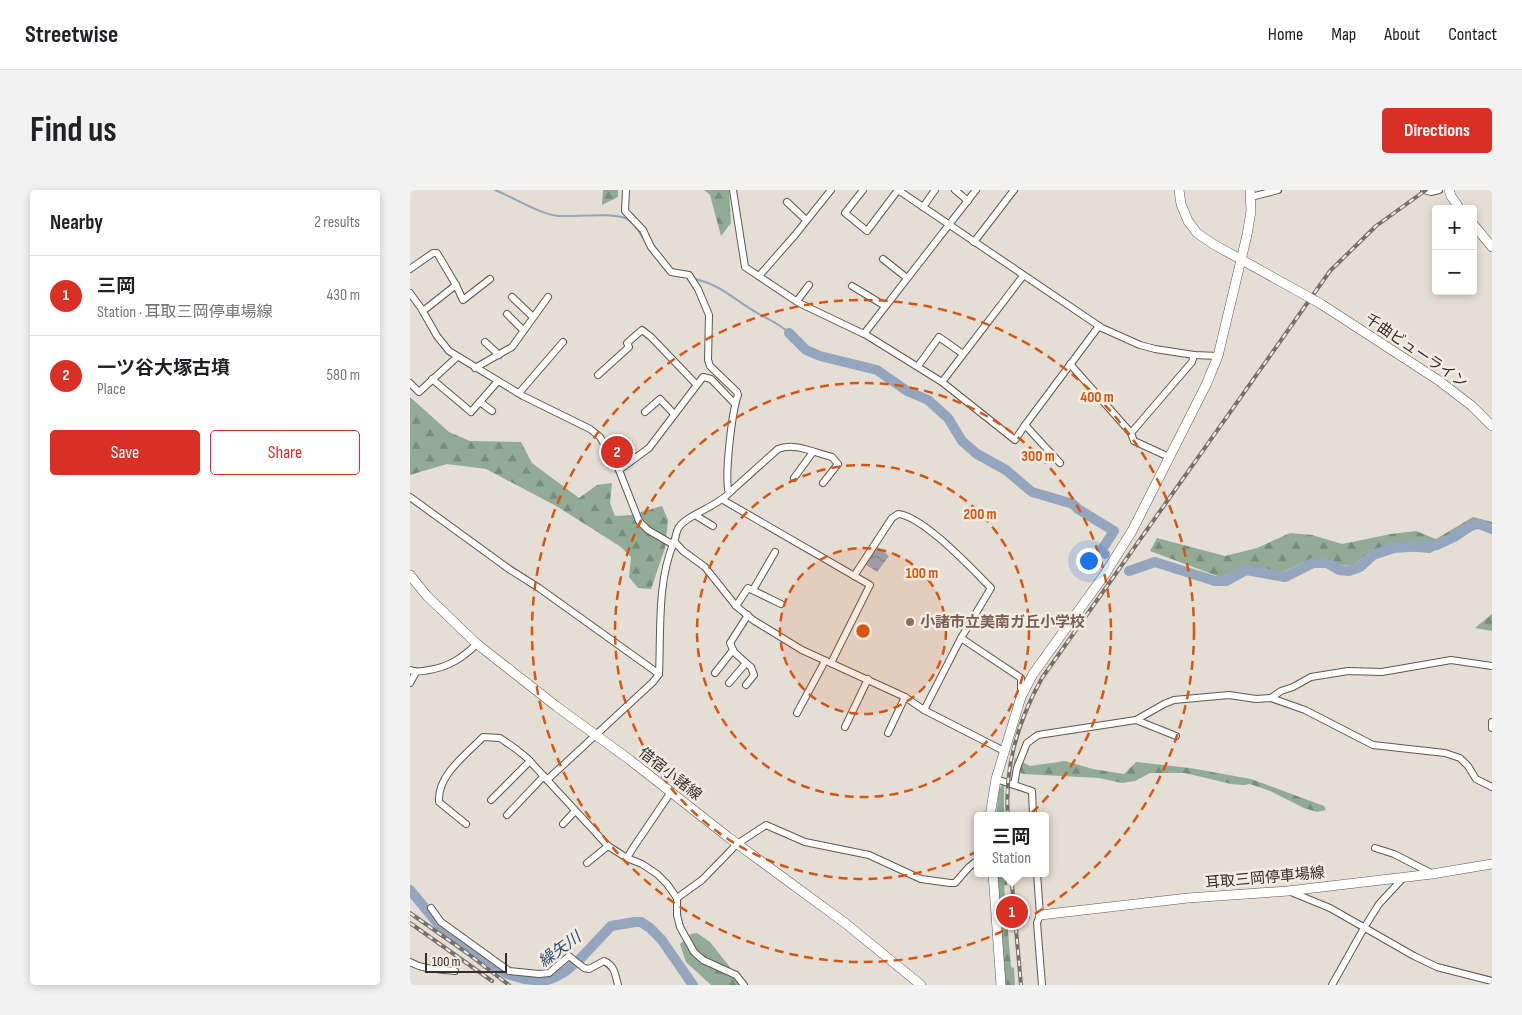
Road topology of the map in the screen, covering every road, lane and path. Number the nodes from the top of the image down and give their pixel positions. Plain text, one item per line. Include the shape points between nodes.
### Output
1 (626, 190) edge
2 (733, 190) edge
3 (831, 190) edge
4 (863, 190) edge
5 (898, 190) edge
6 (935, 190) edge
7 (955, 190) edge
8 (976, 190) edge
9 (1014, 190) edge
10 (1179, 190) edge
11 (1278, 190) edge
12 (1424, 190) edge
13 (1438, 190) edge
14 (1449, 190) edge
15 (1250, 194) edge
16 (968, 201) junction
17 (787, 202) dead end
18 (1457, 205) edge
19 (923, 207) junction
20 (806, 220) junction
21 (949, 226) junction
22 (1477, 229) edge
23 (974, 242) junction
24 (1492, 247) edge
25 (883, 259) dead end
26 (1242, 260) junction
27 (410, 270) edge
28 (759, 276) junction
29 (1023, 276) junction
30 (908, 278) junction
31 (490, 279) dead end
32 (456, 285) junction
33 (809, 285) dead end
34 (852, 286) dead end
35 (410, 293) edge
36 (548, 297) dead end
37 (512, 298) dead end
38 (797, 301) junction
39 (885, 306) junction
40 (423, 311) junction
41 (507, 314) dead end
42 (533, 317) junction
43 (1099, 326) junction
44 (523, 330) junction
45 (863, 333) junction
46 (486, 342) dead end
47 (563, 342) dead end
48 (963, 354) junction
49 (499, 355) junction
50 (1194, 355) junction
51 (1218, 356) junction
52 (457, 357) junction
53 (1070, 364) junction
54 (918, 366) junction
55 (476, 368) junction
56 (598, 374) dead end
57 (432, 379) junction
58 (498, 381) junction
59 (942, 382) junction
60 (410, 383) edge
61 (696, 384) junction
62 (519, 393) junction
63 (480, 402) junction
64 (735, 404) junction
65 (492, 411) dead end
66 (645, 412) dead end
67 (674, 414) junction
68 (1025, 425) junction
69 (1492, 426) edge
70 (1131, 433) junction
71 (813, 452) junction
72 (1169, 457) junction
73 (1060, 464) dead end
74 (618, 470) junction
75 (794, 478) dead end
76 (823, 483) dead end
77 (729, 493) junction
78 (410, 497) edge
79 (723, 500) junction
80 (695, 515) junction
81 (713, 526) dead end
82 (673, 542) junction
83 (775, 552) dead end
84 (410, 575) edge
85 (854, 576) junction
86 (753, 590) junction
87 (781, 604) dead end
88 (736, 606) junction
89 (748, 615) junction
90 (962, 638) junction
91 (477, 644) junction
92 (733, 650) junction
93 (828, 662) junction
94 (746, 663) junction
95 (1492, 666) edge
96 (413, 671) edge
97 (715, 673) dead end
98 (659, 674) junction
99 (868, 679) junction
100 (410, 683) edge
101 (729, 683) dead end
102 (746, 685) dead end
103 (905, 697) junction
104 (1021, 697) junction
105 (1271, 698) junction
106 (924, 710) junction
107 (797, 713) dead end
108 (1136, 720) junction
109 (1492, 722) edge
110 (845, 727) dead end
111 (1492, 728) edge
112 (888, 733) dead end
113 (595, 734) junction
114 (1176, 736) dead end
115 (1004, 751) junction
116 (530, 761) junction
117 (546, 778) junction
118 (996, 779) junction
119 (1014, 785) junction
120 (1492, 788) edge
121 (671, 792) junction
122 (491, 800) dead end
123 (575, 811) junction
124 (991, 812) edge
125 (1033, 812) edge
126 (507, 815) dead end
127 (466, 824) dead end
128 (563, 824) dead end
129 (737, 844) junction
130 (608, 846) junction
131 (1376, 848) dead end
132 (627, 858) junction
133 (587, 863) dead end
134 (974, 863) edge
135 (1492, 864) edge
136 (1432, 874) junction
137 (993, 877) edge
138 (1037, 877) edge
139 (1404, 877) junction
140 (1288, 891) junction
141 (677, 898) junction
142 (431, 908) dead end
143 (1040, 915) junction
144 (1364, 928) junction
145 (410, 962) edge
146 (455, 971) dead end
147 (1475, 978) junction
148 (1492, 981) edge
149 (618, 985) edge
150 (744, 985) edge
151 (921, 985) edge
152 (1001, 985) edge
153 (1042, 985) edge
154 (1332, 985) edge
155 (1471, 985) edge

1 - 64 street via 625,211 643,230 651,247 671,272 689,275 698,289 709,315 708,360 710,366 737,392
2 - 28 street via 745,267
3 - 20 street
4 - 5 street via 845,213 867,231
5 - 19 street
6 - 19 street
7 - 16 street
8 - 16 street
9 - 23 street
10 - 26 street via 1188,221 1197,233
11 - 15 street
12 - 13 street
14 - 18 street
15 - 26 street via 1250,221
16 - 21 street
17 - 20 street
19 - 21 street
20 - 28 street
21 - 23 street
21 - 30 street
22 - 24 street
23 - 29 street
25 - 30 street
26 - 51 street
26 - 69 street, 千曲ビューライン, bridge via 1321,304 1438,380
27 - 32 street via 437,253
28 - 38 street
29 - 43 street
29 - 48 street
30 - 39 street
31 - 32 street via 463,300
32 - 40 street
33 - 38 street
34 - 39 street
35 - 40 street
36 - 42 street
37 - 42 street
38 - 45 street
39 - 45 street
40 - 52 street via 443,345
41 - 44 street
42 - 44 street
43 - 50 street via 1140,345
43 - 53 street
44 - 49 street via 512,347
45 - 54 street
46 - 49 street
47 - 62 street
48 - 54 street via 939,337
48 - 59 street
49 - 55 street
50 - 51 street
50 - 70 street via 1192,362
51 - 72 street
52 - 55 street
52 - 57 street
53 - 68 street
53 - 70 street
54 - 59 street
55 - 58 street
56 - 61 street via 630,347 627,343 642,330
57 - 60 street via 419,392
57 - 63 street via 472,412
58 - 62 street
58 - 63 street
59 - 68 street via 1015,440
61 - 64 street via 703,377 711,380
61 - 67 street
62 - 74 street via 590,429 600,437
63 - 65 street
64 - 77 street via 729,453
66 - 67 street via 660,399
67 - 74 street via 649,448
68 - 73 street
70 - 72 street via 1134,441
71 - 75 street
71 - 76 street via 832,457 838,464
71 - 77 street via 793,446 778,449
72 - 104 street via 1132,531 1033,674
74 - 82 street via 639,521 648,530
77 - 79 street
78 - 98 street
79 - 80 street
79 - 85 street
80 - 81 street
80 - 82 street via 679,526
82 - 88 street via 705,567
82 - 98 street via 662,577
83 - 86 street
84 - 91 street, 借宿小諸線
85 - 90 street via 892,518 898,514 909,517 954,549 991,588
85 - 93 street via 870,585
86 - 87 street
86 - 88 street via 748,588
88 - 89 street
89 - 92 street via 730,643
89 - 93 street via 802,650
90 - 104 street via 1021,678
90 - 106 street
91 - 96 street via 454,663 438,669
91 - 113 street, 借宿小諸線
92 - 94 street
92 - 97 street
93 - 99 street
93 - 107 street
94 - 101 street
94 - 102 street via 754,675
95 - 105 street via 1450,660 1382,672 1348,671 1311,677
96 - 100 street
98 - 113 street
99 - 103 street
99 - 110 street
103 - 106 street
103 - 112 street
104 - 115 street
105 - 108 street via 1229,695 1174,700
105 - 120 street via 1305,710 1373,745 1445,753 1460,758 1476,780
106 - 115 street
108 - 114 street
108 - 119 street via 1038,735 1027,743
109 - 111 street
113 - 117 street
113 - 121 street, 借宿小諸線
115 - 118 street
116 - 117 street
116 - 122 street
116 - 127 street via 500,738 483,737 452,770 438,792 439,802
117 - 123 street
117 - 126 street
118 - 119 street
118 - 124 street
119 - 125 street via 1032,791
121 - 129 street, 借宿小諸線
121 - 132 street
123 - 128 street
123 - 130 street
129 - 134 street via 766,825 806,842 869,854 921,879 950,884
129 - 141 street via 702,880
129 - 151 street, 借宿小諸線 via 845,923
130 - 132 street
130 - 133 street
131 - 136 street
132 - 141 street via 657,874
135 - 136 street, 耳取三岡停車場線
136 - 139 street, 耳取三岡停車場線
137 - 152 street
138 - 143 street
139 - 140 street, 耳取三岡停車場線
139 - 144 street via 1379,904
140 - 143 street, 耳取三岡停車場線 via 1188,898
140 - 144 street via 1330,908
141 - 150 street via 680,927 694,952 703,960 736,974
142 - 149 street via 441,922 509,971 549,973 569,956 589,969 604,961 609,963 614,968
143 - 153 street via 1037,923
144 - 147 street via 1437,967
144 - 154 street
145 - 146 street via 437,970
147 - 148 street
147 - 155 street

